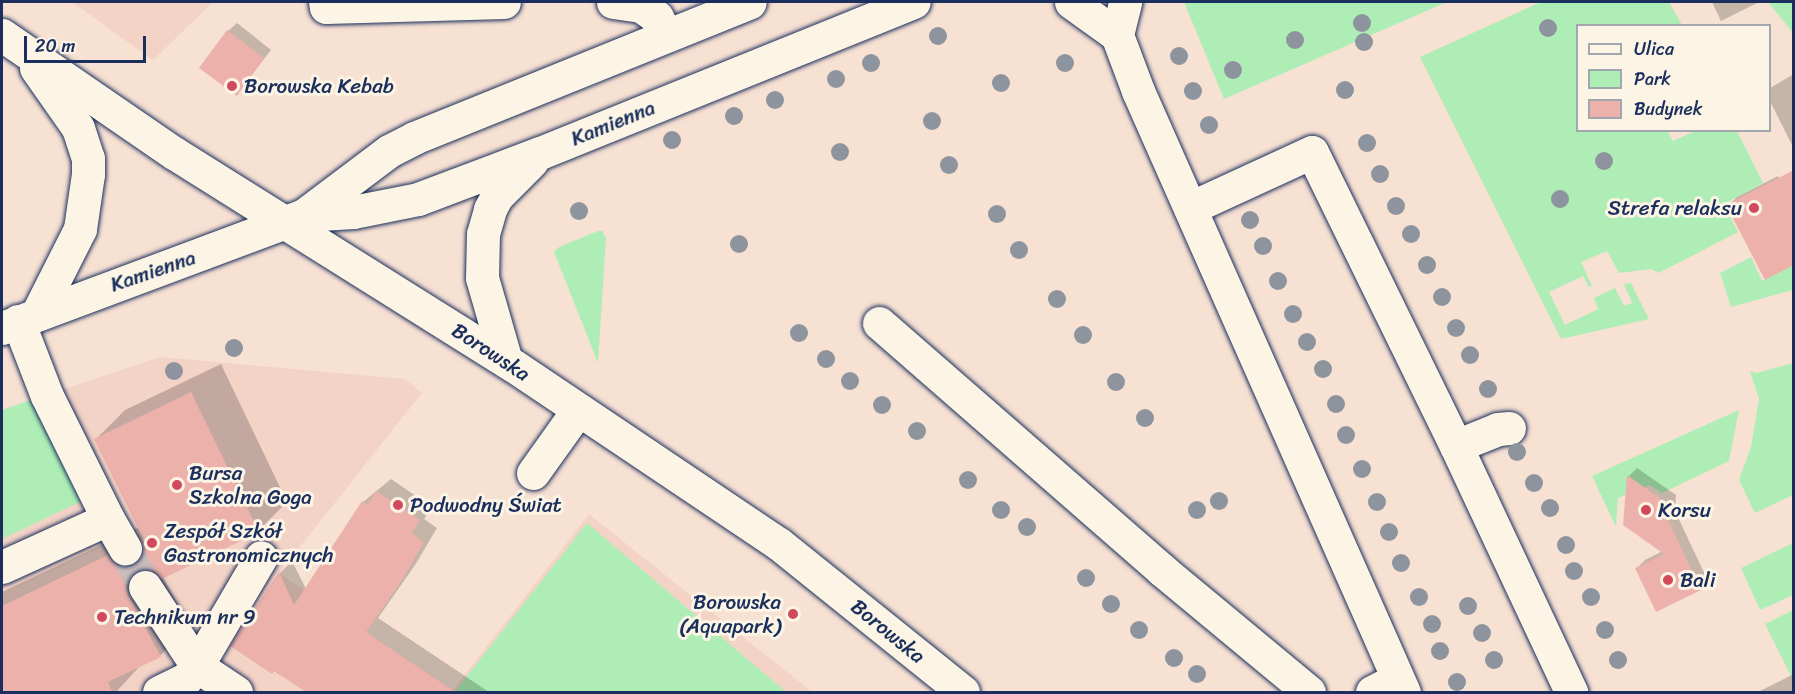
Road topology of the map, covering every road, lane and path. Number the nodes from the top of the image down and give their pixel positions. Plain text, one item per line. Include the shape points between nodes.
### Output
1 (325, 2) edge
2 (504, 2) edge
3 (613, 2) edge
4 (750, 2) edge
5 (914, 2) edge
6 (1071, 2) edge
7 (1125, 2) edge
8 (2, 35) edge
9 (1117, 35) junction
10 (666, 36) junction
11 (27, 55) junction
12 (540, 153) junction
13 (1190, 208) junction
14 (296, 219) junction
15 (19, 320) edge
16 (879, 323) dead end
17 (506, 361) junction
18 (578, 410) junction
19 (1509, 428) dead end
20 (1456, 446) junction
21 (533, 473) dead end
22 (108, 519) junction
23 (125, 548) tunnel mouth
24 (261, 557) dead end
25 (2, 567) edge
26 (145, 587) tunnel mouth
27 (197, 666) junction
28 (1391, 688) edge
29 (159, 693) edge
30 (236, 693) edge
31 (963, 693) edge
32 (1309, 693) edge
33 (1571, 693) edge

1 - 2 street via 326,7
3 - 10 street via 641,6 657,17
4 - 10 street, Kamienna
5 - 12 street, Kamienna
6 - 9 street
7 - 9 street
8 - 11 street, Borowska
9 - 13 street
10 - 14 street, Kamienna via 414,138 389,151
11 - 14 street, Borowska via 190,163
11 - 15 street via 78,128 88,166 80,229
12 - 14 street, Kamienna via 399,204
12 - 17 street via 497,196 483,234 482,278
13 - 20 street via 1311,152
13 - 28 street
14 - 15 street, Kamienna
14 - 17 street, Borowska
15 - 22 street via 47,396
16 - 32 street
17 - 18 street, Borowska
18 - 21 street
18 - 31 street, Borowska via 779,544
19 - 20 street
20 - 33 street
22 - 23 street
22 - 25 street
24 - 27 street
26 - 27 street
27 - 29 street via 186,679
27 - 30 street

